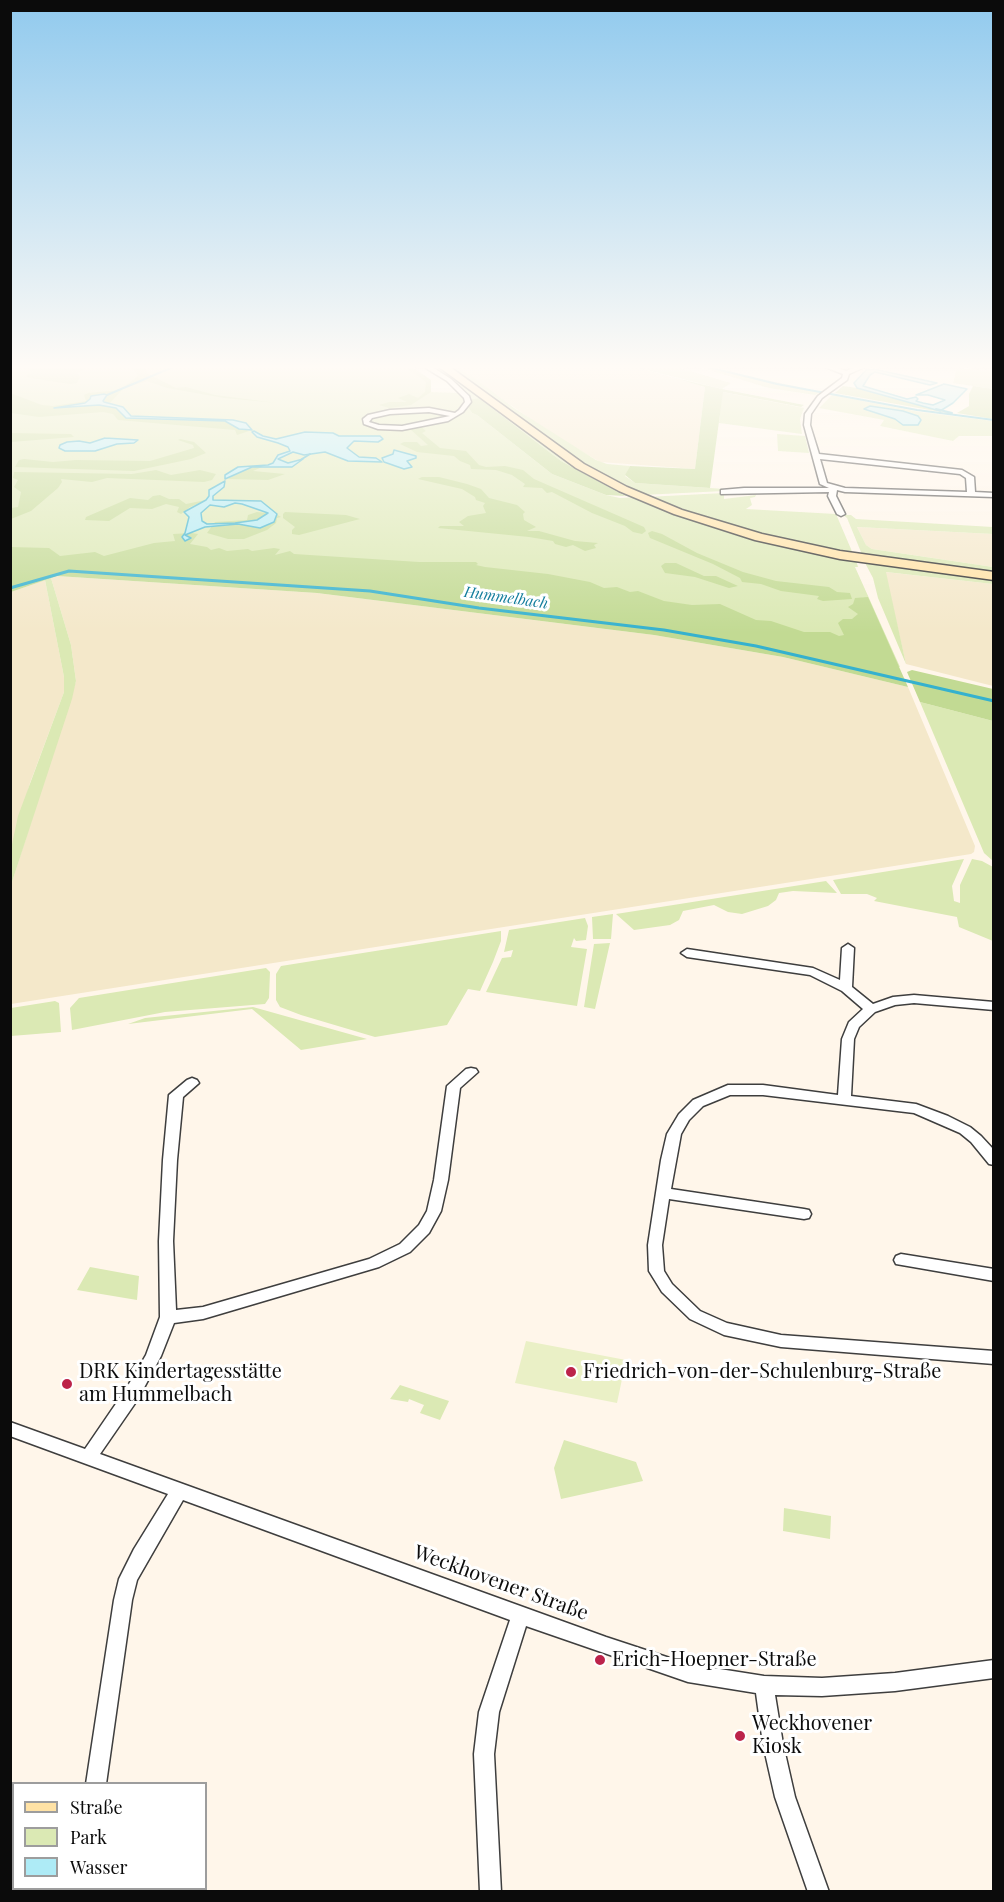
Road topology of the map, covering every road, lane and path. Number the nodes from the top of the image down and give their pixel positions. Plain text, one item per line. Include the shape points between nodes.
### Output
1 (566, 456) edge
2 (817, 456) joint
3 (831, 487) junction
4 (724, 492) dead end
5 (971, 494) junction
6 (993, 495) edge
7 (841, 514) dead end
8 (993, 576) edge
9 (848, 948) dead end
10 (687, 953) dead end
11 (846, 988) junction
12 (993, 1006) edge
13 (871, 1009) junction
14 (471, 1072) dead end
15 (192, 1083) dead end
16 (844, 1099) junction
17 (993, 1160) edge
18 (663, 1193) junction
19 (804, 1214) dead end
20 (901, 1260) dead end
21 (993, 1275) edge
22 (168, 1317) junction
23 (993, 1358) edge
24 (10, 1429) edge
25 (89, 1457) junction
26 (180, 1490) junction
27 (521, 1614) junction
28 (993, 1669) edge
29 (764, 1685) junction
30 (96, 1782) edge
31 (491, 1892) edge
32 (819, 1892) edge

1 - 8 main road via 617,486 678,512 759,537 830,553
2 - 3 street via 822,482
2 - 5 street via 962,472 970,477
3 - 4 street via 822,491
3 - 5 street
3 - 7 street
5 - 6 street
9 - 11 street
10 - 11 street via 806,970
11 - 13 street
12 - 13 street via 914,999
13 - 16 street via 853,1025 848,1039
14 - 22 street via 454,1086 434,1210 424,1229 405,1248 374,1263 203,1313
15 - 22 street via 176,1095 175,1104 166,1241
16 - 17 street via 936,1116 965,1130
16 - 18 street via 741,1089 698,1102 674,1134
18 - 19 street
18 - 23 street via 655,1245 657,1271 673,1296 708,1322 740,1334 781,1341
20 - 21 street
22 - 25 street via 132,1394
24 - 25 street, Weckhovener Straße
25 - 26 street, Weckhovener Straße
26 - 27 street, Weckhovener Straße
26 - 30 street via 128,1579
27 - 29 street, Weckhovener Straße via 659,1665 716,1679
27 - 31 street via 489,1712 484,1754
28 - 29 street, Weckhovener Straße via 858,1685
29 - 32 street via 785,1797

